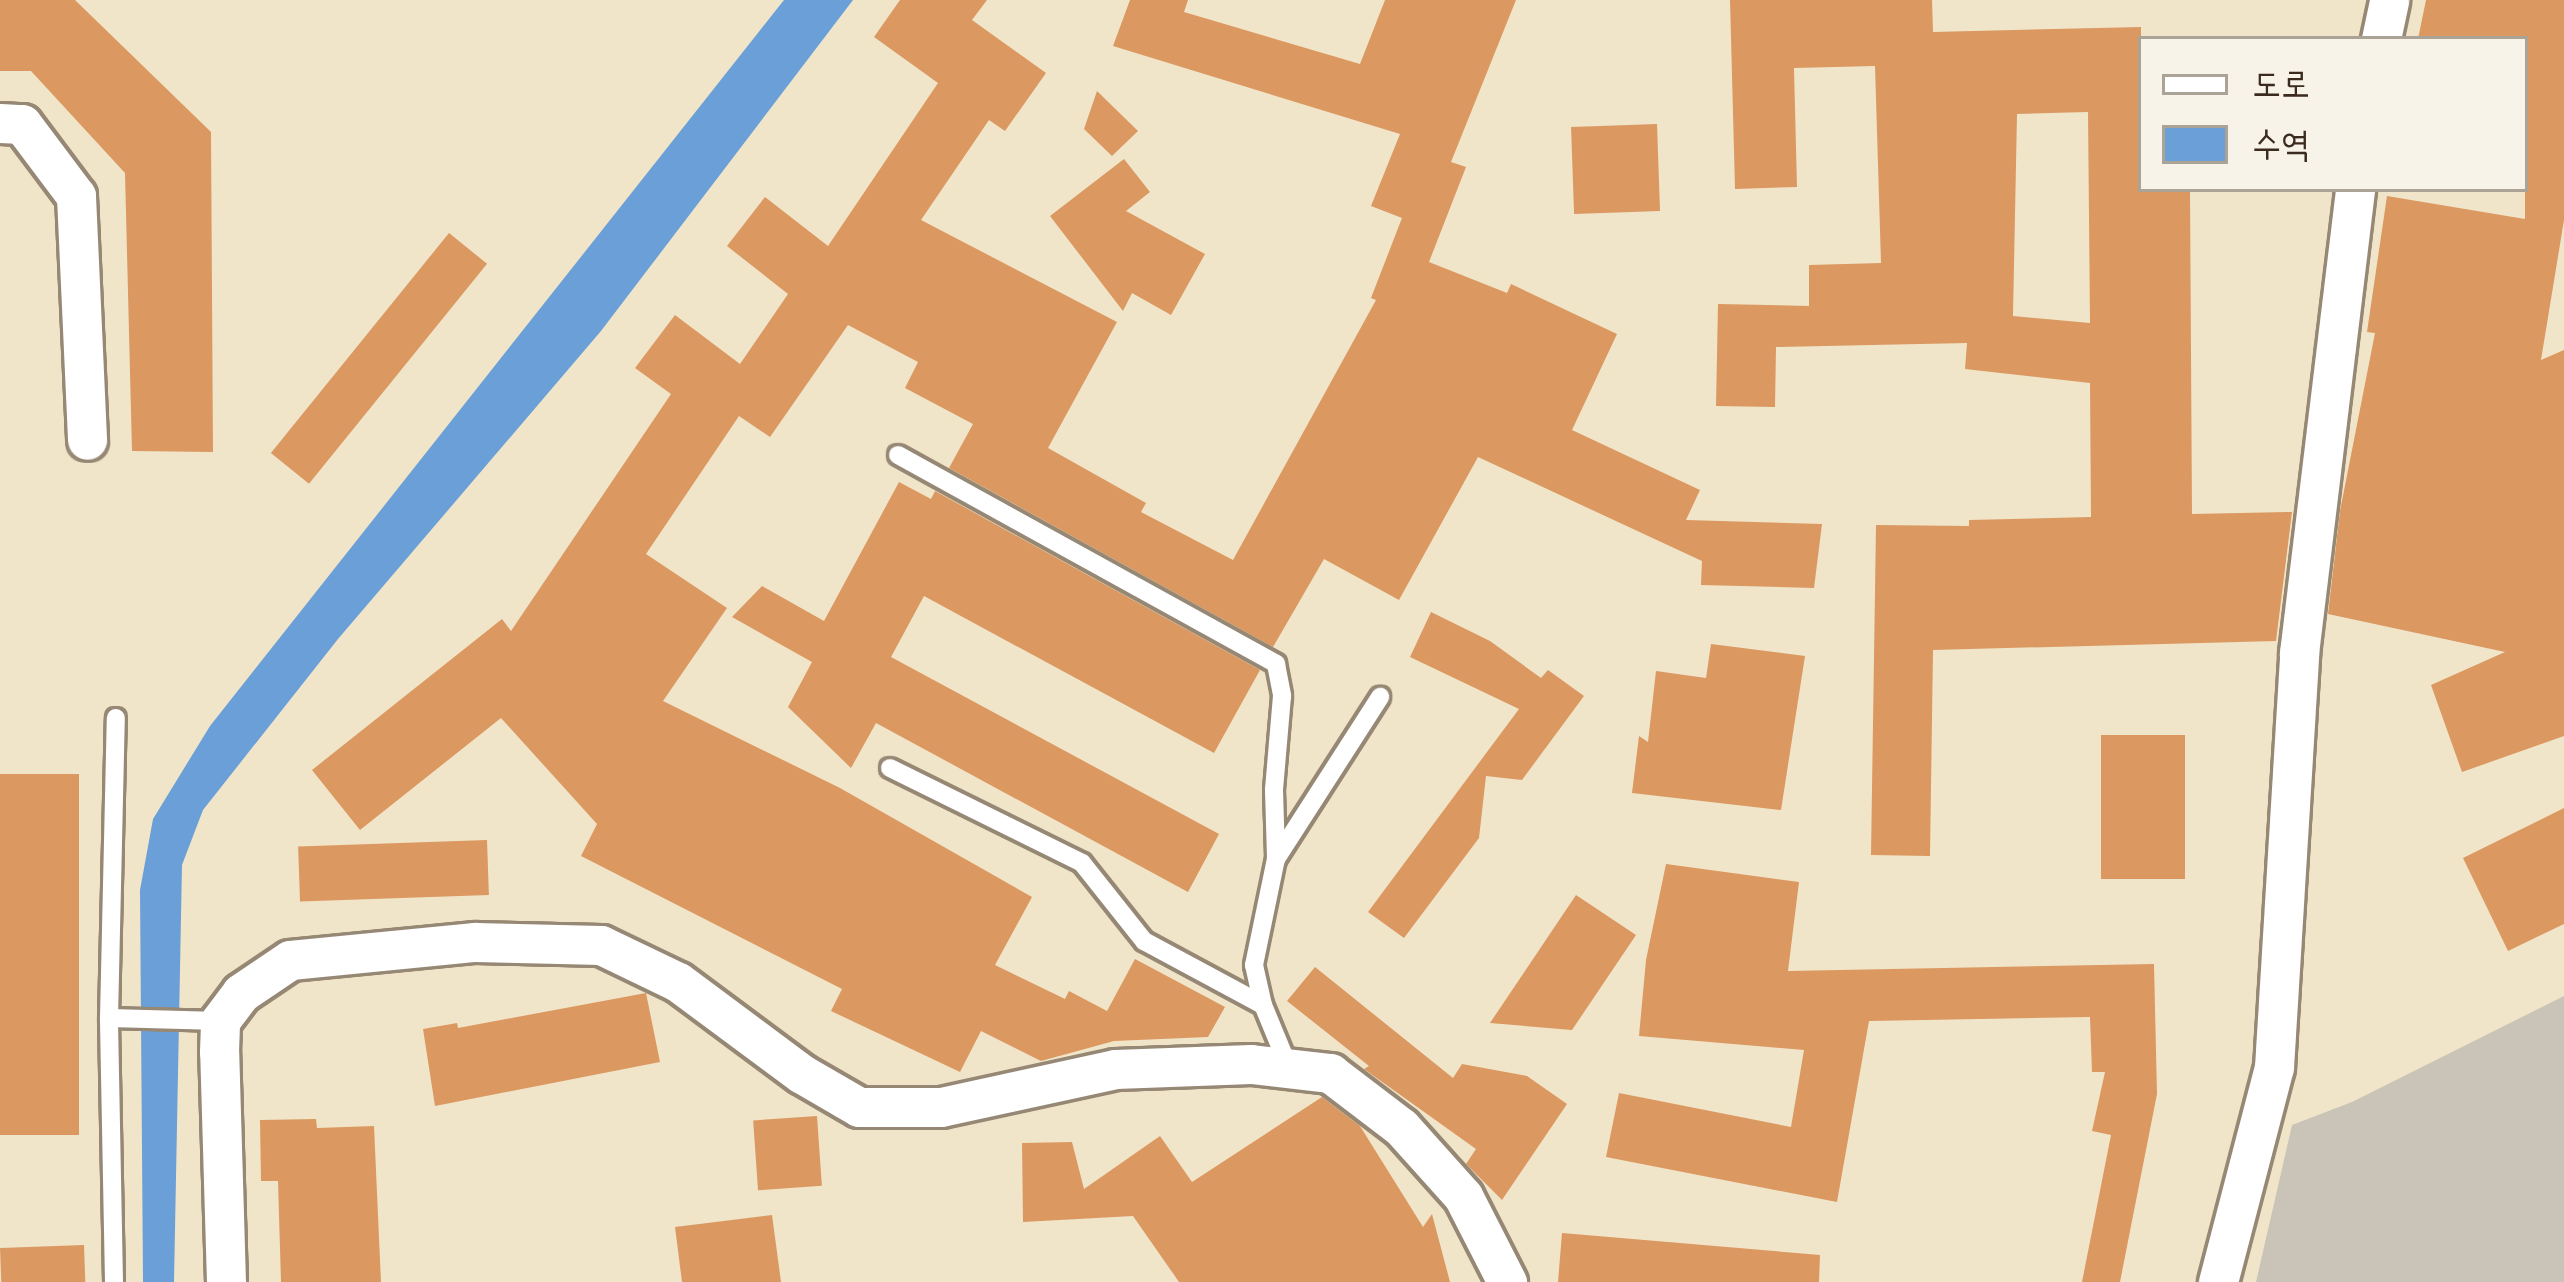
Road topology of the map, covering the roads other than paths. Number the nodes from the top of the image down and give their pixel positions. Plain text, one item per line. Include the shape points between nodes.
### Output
1 (2389, 0) edge
2 (2382, 36) edge
3 (0, 123) edge
4 (2355, 192) edge
5 (87, 440) dead end
6 (898, 455) dead end
7 (1380, 697) dead end
8 (116, 718) dead end
9 (890, 768) dead end
10 (1276, 860) junction
11 (1263, 1005) junction
12 (109, 1018) junction
13 (204, 1019) junction
14 (1289, 1068) junction
15 (114, 1282) edge
16 (226, 1282) edge
17 (1508, 1282) edge
18 (2218, 1282) edge

1 - 2 street
3 - 5 street via 22,124 76,196
4 - 18 street via 2300,652 2274,1067
6 - 10 lane via 1276,664
7 - 10 lane
8 - 12 lane
9 - 11 lane via 1082,863 1144,941
10 - 11 lane via 1255,965
11 - 14 lane
12 - 13 lane
12 - 15 lane
13 - 14 street via 290,960 475,942 602,945 678,982 859,1107 941,1107 1114,1069
13 - 16 street
14 - 17 street via 1330,1073 1401,1126 1463,1196

